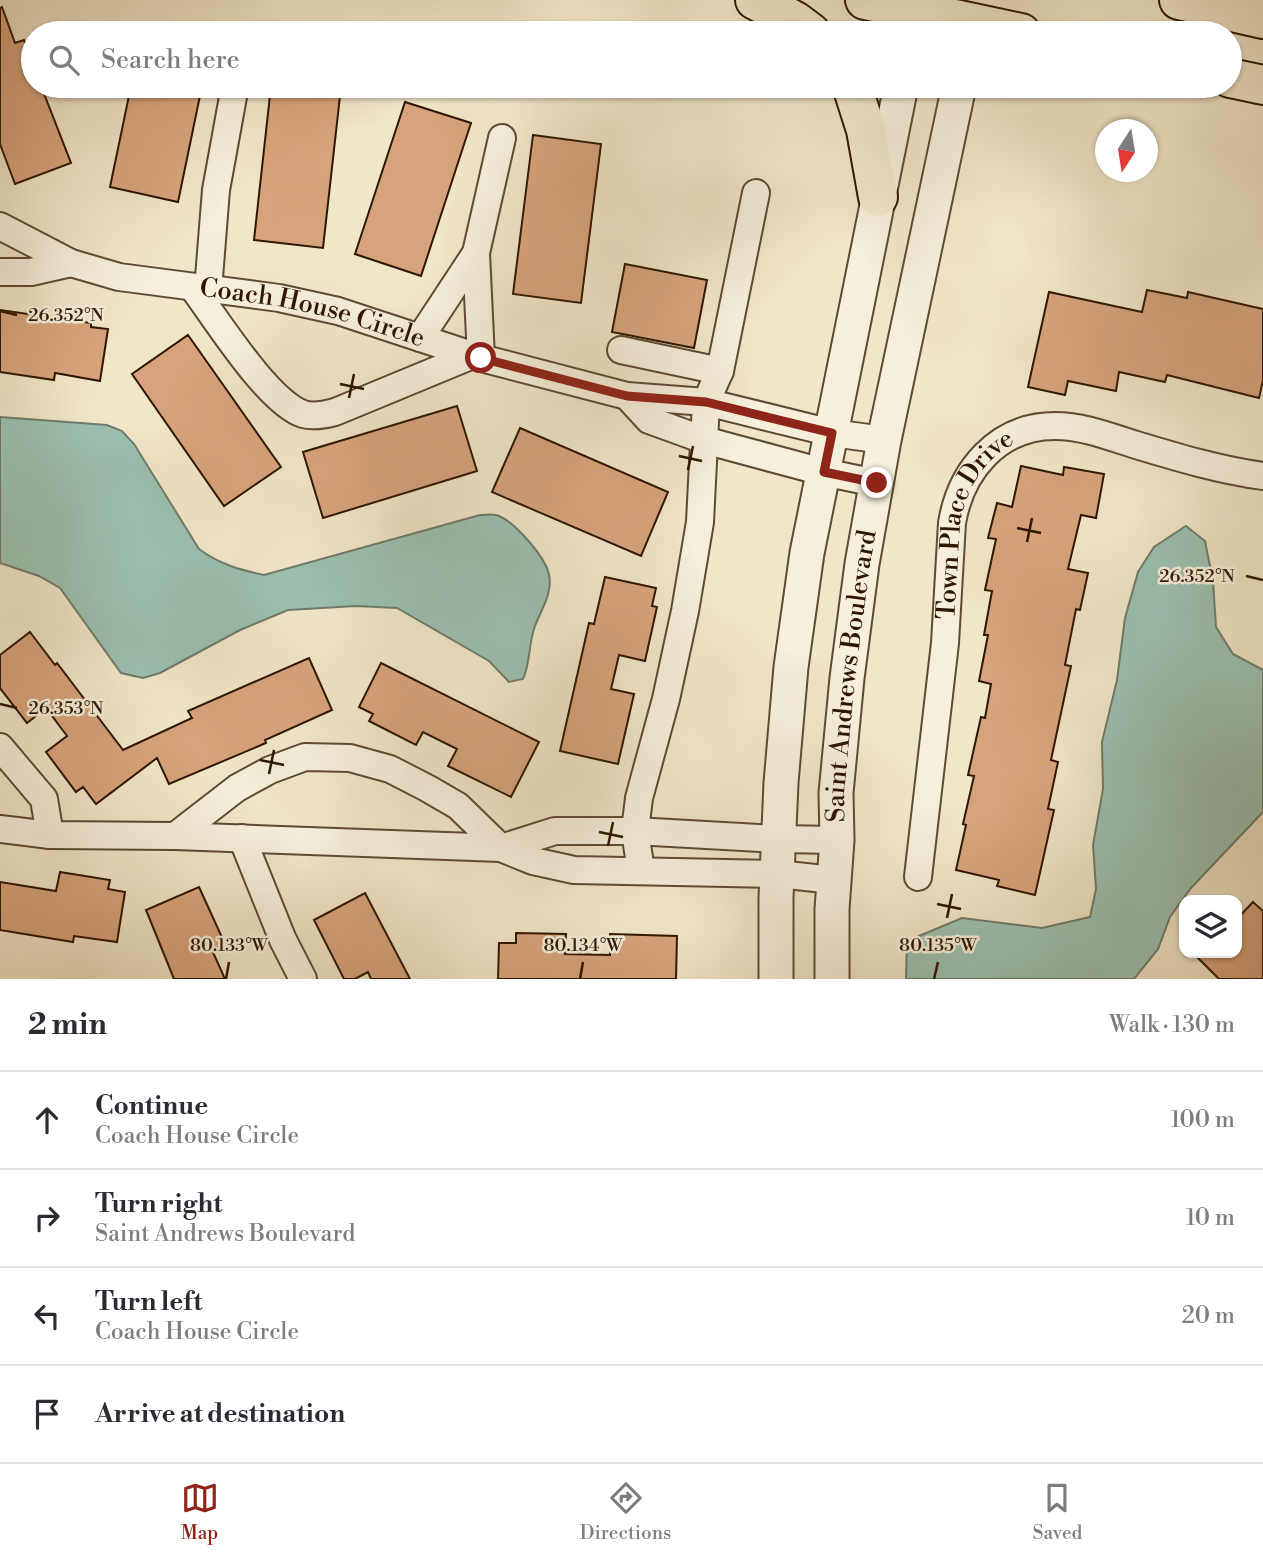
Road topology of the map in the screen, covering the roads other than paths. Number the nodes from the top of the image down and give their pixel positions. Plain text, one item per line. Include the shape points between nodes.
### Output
1 (755, 0) edge
2 (865, 0) edge
3 (1179, 0) edge
4 (916, 15) edge
5 (973, 19) edge
6 (1263, 19) edge
7 (796, 21) edge
8 (1242, 81) edge
9 (1263, 85) edge
10 (233, 98) edge
11 (856, 98) edge
12 (899, 98) edge
13 (956, 98) edge
14 (502, 138) dead end
15 (756, 193) dead end
16 (878, 197) junction
17 (0, 226) edge
18 (476, 253) junction
19 (71, 263) junction
20 (0, 272) edge
21 (200, 289) junction
22 (420, 338) junction
23 (621, 349) dead end
24 (477, 357) junction
25 (720, 370) junction
26 (627, 396) junction
27 (706, 402) junction
28 (832, 433) junction
29 (704, 440) junction
30 (884, 440) junction
31 (824, 472) junction
32 (1263, 476) edge
33 (877, 483) junction
34 (0, 747) edge
35 (0, 829) edge
36 (635, 831) junction
37 (50, 835) junction
38 (175, 836) junction
39 (242, 838) junction
40 (778, 839) junction
41 (837, 840) junction
42 (501, 848) junction
43 (641, 871) junction
44 (777, 874) junction
45 (918, 877) dead end
46 (834, 880) junction
47 (303, 979) edge
48 (776, 979) edge
49 (832, 979) edge

1 - 7 main road
2 - 4 main road
3 - 6 main road
4 - 5 main road
8 - 9 main road
10 - 21 street
11 - 16 main road
12 - 16 street
13 - 30 street, Saint Andrews Boulevard
14 - 18 street
15 - 25 street
16 - 28 street
17 - 19 street, Coach House Circle
18 - 22 street
18 - 24 street
19 - 20 street via 30,272
19 - 21 street, Coach House Circle via 119,277
21 - 22 street, Coach House Circle via 279,298 338,311
21 - 24 street via 267,387 302,414 335,412
22 - 24 street, Coach House Circle
23 - 25 street
24 - 26 street, Coach House Circle
25 - 27 street
26 - 27 street, Coach House Circle
26 - 29 street via 649,420
27 - 28 street, Coach House Circle
27 - 29 street
28 - 30 street, Coach House Circle
28 - 31 street
29 - 31 street
29 - 36 street via 700,522 685,611
30 - 33 street, Saint Andrews Boulevard
31 - 33 street
31 - 40 street via 791,667
32 - 45 street, Town Place Drive via 1088,430 1052,426 1001,442 969,473 952,523 945,643
33 - 41 street, Saint Andrews Boulevard via 847,678 836,793
34 - 37 street via 44,799
35 - 37 street
36 - 40 street
36 - 42 street via 555,831
36 - 43 street
37 - 38 street
38 - 39 street
38 - 42 street via 237,788 270,770 305,757 350,758 390,769 458,806
39 - 42 street
39 - 47 street
40 - 41 street
40 - 44 street
41 - 46 street, Saint Andrews Boulevard
42 - 43 street via 574,870
43 - 44 street
44 - 46 street
44 - 48 street
46 - 49 street, Saint Andrews Boulevard

